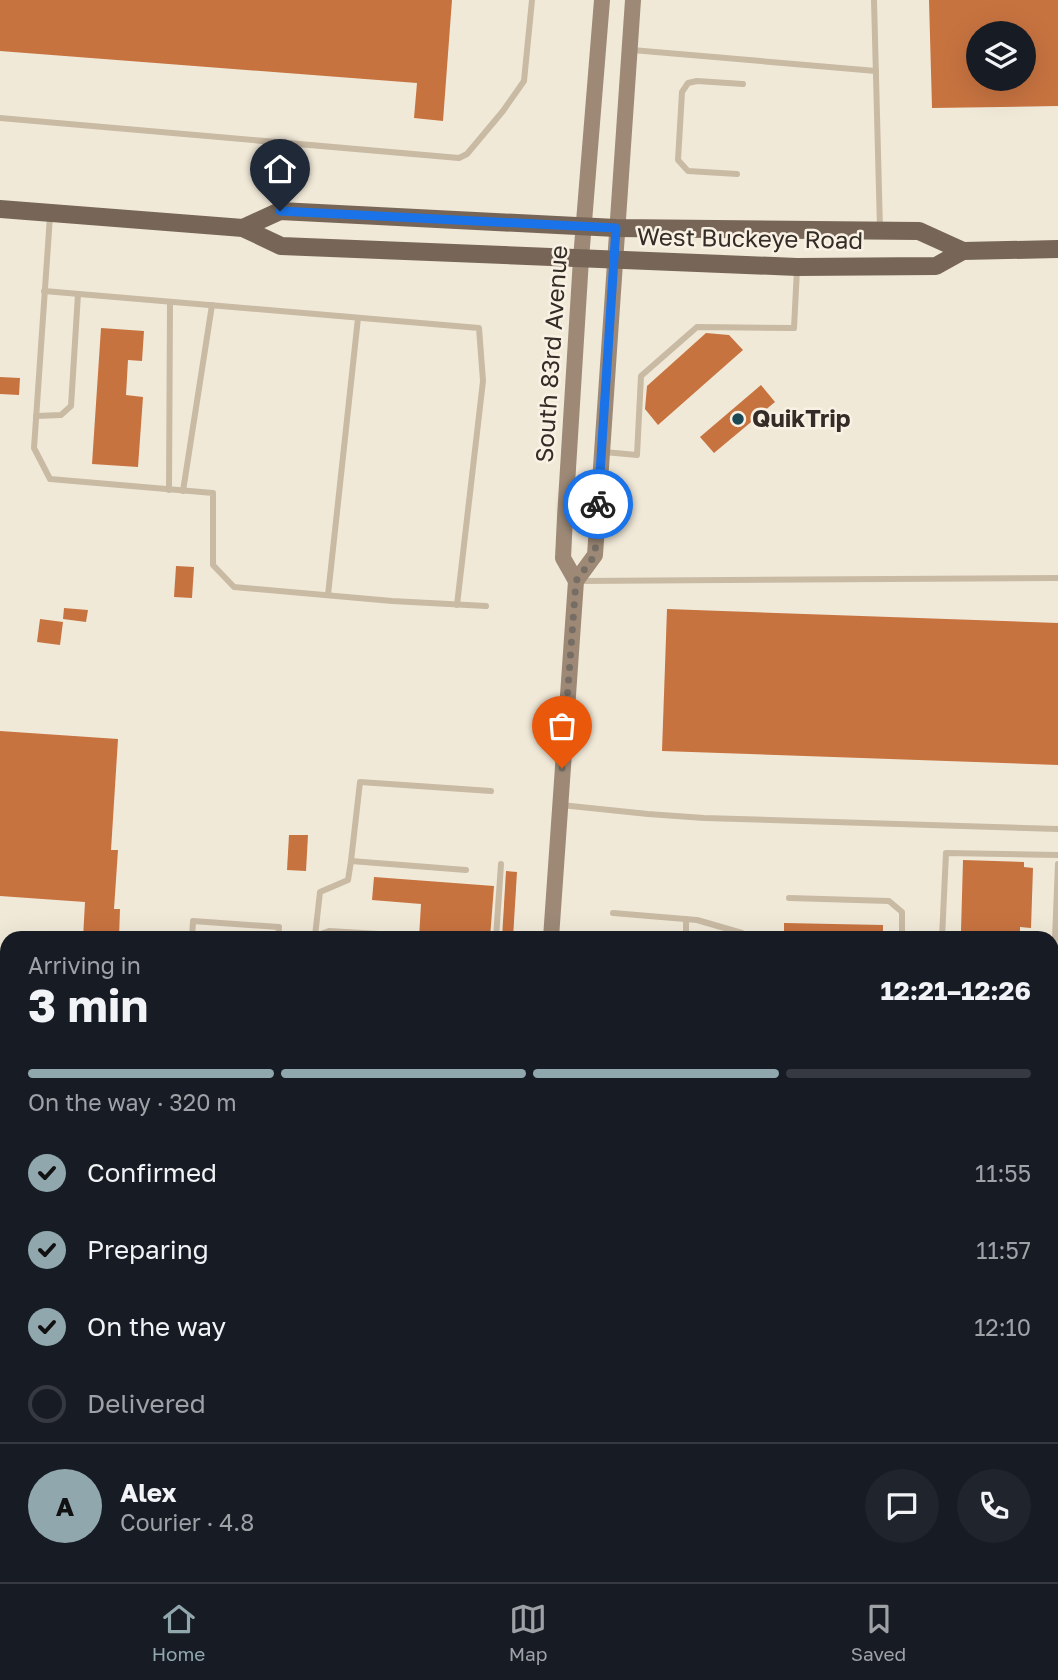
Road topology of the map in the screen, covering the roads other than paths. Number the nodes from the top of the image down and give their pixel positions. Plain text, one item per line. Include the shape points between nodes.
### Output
1 (532, 0) edge
2 (602, 0) edge
3 (634, 0) edge
4 (874, 0) edge
5 (630, 49) junction
6 (876, 71) junction
7 (743, 84) dead end
8 (0, 118) edge
9 (737, 174) dead end
10 (0, 209) edge
11 (51, 213) junction
12 (583, 226) junction
13 (243, 228) junction
14 (616, 228) junction
15 (880, 231) junction
16 (1058, 249) edge
17 (963, 251) junction
18 (581, 259) junction
19 (614, 260) junction
20 (797, 267) junction
21 (44, 291) junction
22 (78, 294) junction
23 (170, 302) junction
24 (212, 305) junction
25 (358, 318) junction
26 (36, 416) junction
27 (601, 452) junction
28 (169, 490) junction
29 (183, 491) junction
30 (1058, 579) edge
31 (576, 581) junction
32 (328, 596) junction
33 (457, 604) junction
34 (486, 606) dead end
35 (491, 791) dead end
36 (559, 804) junction
37 (1058, 829) edge
38 (1058, 855) edge
39 (351, 861) junction
40 (501, 864) dead end
41 (1058, 864) edge
42 (466, 870) dead end
43 (789, 898) dead end
44 (613, 913) dead end
45 (686, 919) junction
46 (192, 931) edge
47 (279, 931) edge
48 (316, 931) edge
49 (496, 931) edge
50 (551, 931) edge
51 (686, 931) edge
52 (728, 931) edge
53 (902, 931) edge
54 (942, 931) edge
55 (1056, 931) edge

1 - 8 lane via 524,81 467,154 458,158
2 - 12 main road, South 83rd Avenue
3 - 5 main road, South 83rd Avenue
4 - 6 lane
5 - 6 lane
5 - 14 main road, South 83rd Avenue
6 - 15 lane
7 - 9 lane via 696,81 682,92 678,160 688,171
10 - 11 main road, West Buckeye Road
11 - 13 main road, West Buckeye Road
11 - 21 lane
12 - 13 main road, West Buckeye Road via 280,211
12 - 14 main road, West Buckeye Road
12 - 18 main road, South 83rd Avenue
13 - 18 main road, West Buckeye Road via 281,247
14 - 15 main road, West Buckeye Road
14 - 19 main road, South 83rd Avenue
15 - 17 main road, West Buckeye Road via 919,232
16 - 17 main road, West Buckeye Road
17 - 20 main road, West Buckeye Road via 936,266
18 - 19 main road, West Buckeye Road
18 - 31 main road, South 83rd Avenue via 563,558
19 - 20 main road, West Buckeye Road
19 - 27 main road, South 83rd Avenue
20 - 27 lane via 794,328 697,327 641,376 637,455
21 - 22 lane
21 - 26 lane
22 - 23 lane
22 - 26 lane via 71,406 61,415
23 - 24 lane
23 - 28 lane
24 - 25 lane
24 - 29 lane
25 - 32 lane
25 - 33 lane via 479,328 483,381
26 - 28 lane via 34,448 50,479
27 - 31 main road, South 83rd Avenue via 595,555
28 - 29 lane
29 - 32 lane via 213,493 213,565 234,587
30 - 31 lane
31 - 36 main road, South 83rd Avenue
32 - 33 lane
33 - 34 lane
35 - 39 lane via 360,782
36 - 37 lane via 704,818
36 - 50 main road, South 83rd Avenue
38 - 54 lane via 946,853
39 - 42 lane
39 - 48 lane via 348,880 320,892
40 - 49 lane
41 - 55 lane
43 - 53 lane via 889,901 902,912
44 - 45 lane
45 - 51 lane
45 - 52 lane
46 - 47 lane via 193,920 279,926

